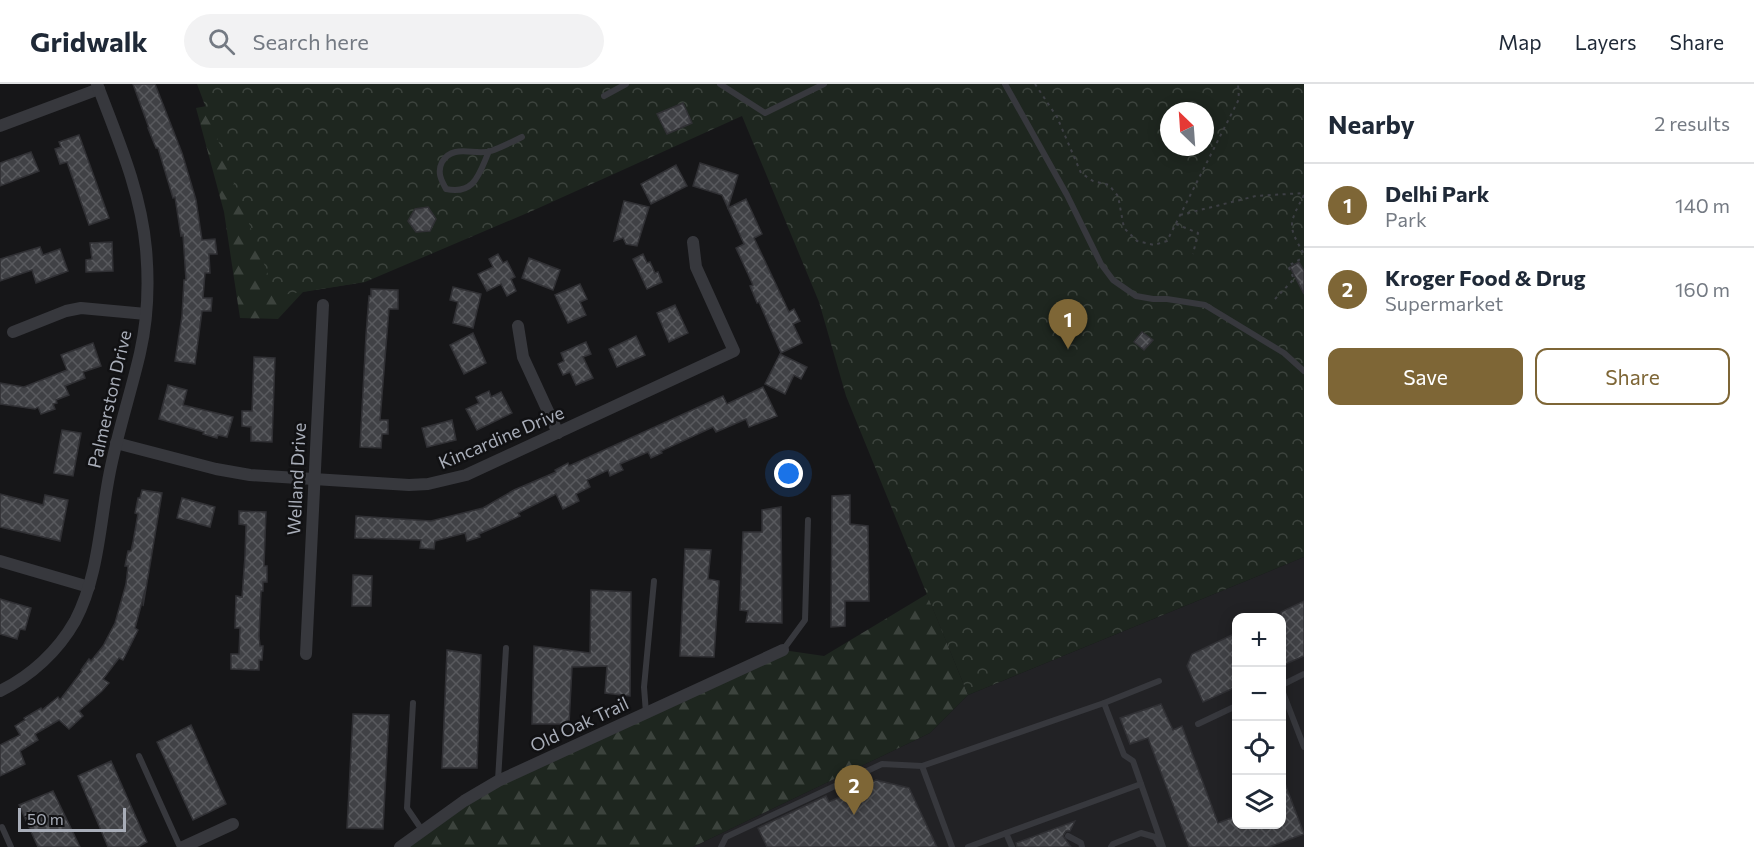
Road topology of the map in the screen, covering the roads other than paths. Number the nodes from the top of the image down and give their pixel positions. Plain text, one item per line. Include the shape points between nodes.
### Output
1 (626, 84) edge
2 (720, 84) edge
3 (824, 84) edge
4 (1005, 84) edge
5 (98, 86) edge
6 (604, 96) dead end
7 (0, 126) edge
8 (522, 137) dead end
9 (489, 152) junction
10 (693, 242) dead end
11 (323, 305) dead end
12 (146, 314) junction
13 (518, 326) dead end
14 (13, 332) dead end
15 (1304, 371) edge
16 (558, 433) junction
17 (116, 443) junction
18 (314, 479) junction
19 (808, 520) dead end
20 (0, 561) edge
21 (654, 581) dead end
22 (89, 587) junction
23 (506, 648) dead end
24 (783, 650) joint
25 (306, 654) dead end
26 (1304, 674) edge
27 (1159, 681) dead end
28 (1286, 683) edge
29 (0, 691) edge
30 (1286, 702) edge
31 (1104, 703) junction
32 (413, 704) dead end
33 (1232, 708) edge
34 (646, 713) junction
35 (1198, 724) dead end
36 (1304, 747) edge
37 (139, 756) dead end
38 (922, 766) junction
39 (498, 781) junction
40 (1141, 784) junction
41 (233, 824) dead end
42 (2, 827) dead end
43 (422, 831) junction
44 (1006, 833) junction
45 (1068, 836) dead end
46 (11, 847) edge
47 (181, 847) edge
48 (400, 847) edge
49 (721, 847) edge
50 (952, 847) edge
51 (968, 847) edge
52 (1012, 847) edge
53 (1082, 847) edge
54 (1111, 847) edge
55 (1161, 847) edge

1 - 6 lane
2 - 3 lane via 765,114
4 - 15 lane via 1113,280 1136,296 1205,305 1284,353
5 - 7 street
5 - 12 street, Palmerston Drive via 128,166 142,220 148,280
8 - 9 lane
9 - 9 lane via 458,151 445,157 439,168 446,189 458,192 471,186
10 - 16 street, Kincardine Drive via 696,267 734,351
11 - 18 street, Welland Drive
12 - 14 street via 81,308
12 - 17 street, Palmerston Drive
13 - 16 street via 524,357
16 - 18 street, Kincardine Drive via 447,481 409,484
17 - 18 street, Kincardine Drive via 216,470
17 - 22 street, Palmerston Drive
18 - 25 street, Welland Drive
19 - 24 lane via 805,620
20 - 22 street
21 - 34 lane via 644,687
22 - 29 street, Palmerston Drive via 75,620 48,657
23 - 39 lane
24 - 34 street, Old Oak Trail
26 - 28 lane
27 - 31 lane
30 - 36 lane
31 - 38 lane
31 - 40 lane via 1124,755 1133,761
32 - 43 lane via 407,808
33 - 35 lane
34 - 39 street, Old Oak Trail
37 - 47 lane
38 - 49 lane via 882,764 726,837
38 - 50 lane
39 - 43 street, Old Oak Trail
40 - 44 lane
40 - 55 lane
41 - 47 street
42 - 46 lane
43 - 48 street, Old Oak Trail
44 - 51 lane
44 - 52 lane
45 - 53 lane
54 - 55 lane via 1141,833 1155,837

